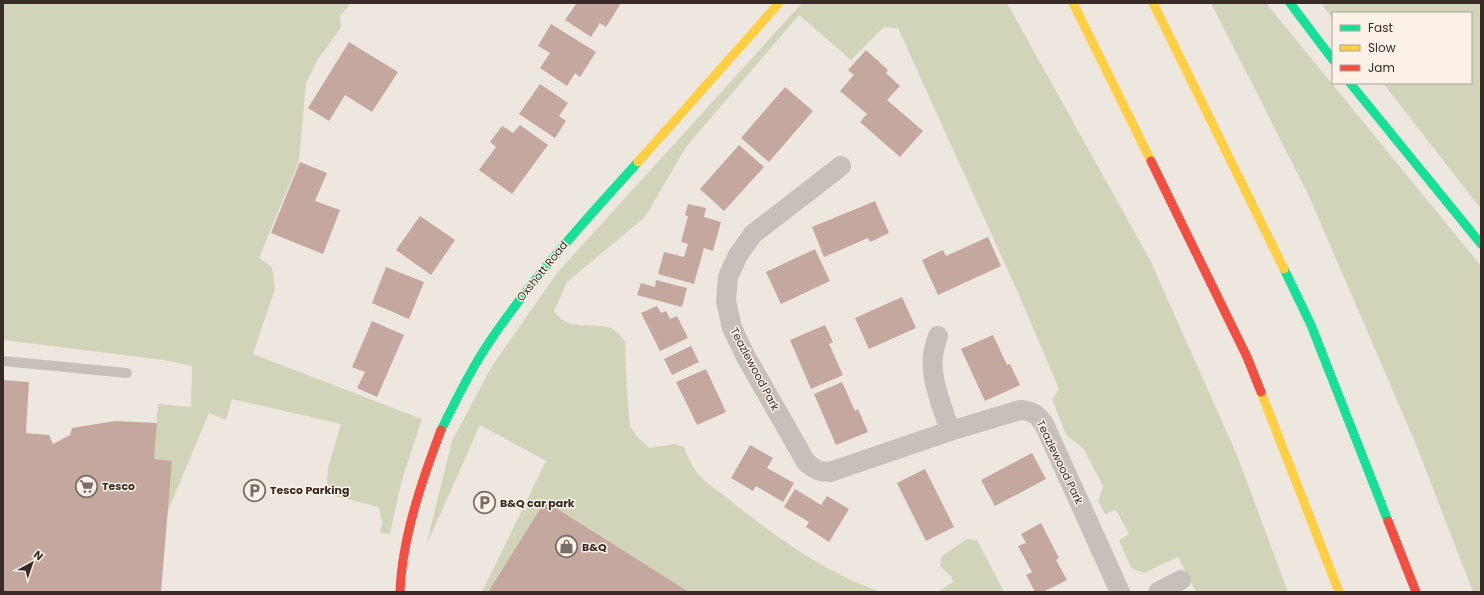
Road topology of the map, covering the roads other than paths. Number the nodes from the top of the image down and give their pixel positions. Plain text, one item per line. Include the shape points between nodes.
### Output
1 (779, 3) edge
2 (1073, 3) edge
3 (1152, 3) edge
4 (1290, 3) edge
5 (1332, 59) edge
6 (1351, 84) edge
7 (841, 166) dead end
8 (1481, 244) edge
9 (938, 336) dead end
10 (3, 361) edge
11 (127, 373) dead end
12 (950, 431) junction
13 (1181, 580) dead end
14 (400, 592) edge
15 (1120, 592) edge
16 (1158, 592) edge
17 (1339, 592) edge
18 (1416, 592) edge

1 - 14 main road, Oxshott Road via 555,254 503,320 461,388 424,473 414,506
2 - 17 main road via 1247,357
3 - 18 main road via 1311,325
4 - 5 main road
6 - 8 main road
7 - 12 street, Teazlewood Park via 753,234 738,255 728,277 726,301 732,328 806,462 813,469 830,472
9 - 12 street via 933,364 939,396
10 - 11 lane
12 - 15 street, Teazlewood Park via 1020,410 1030,411 1038,416 1044,424
13 - 16 street

